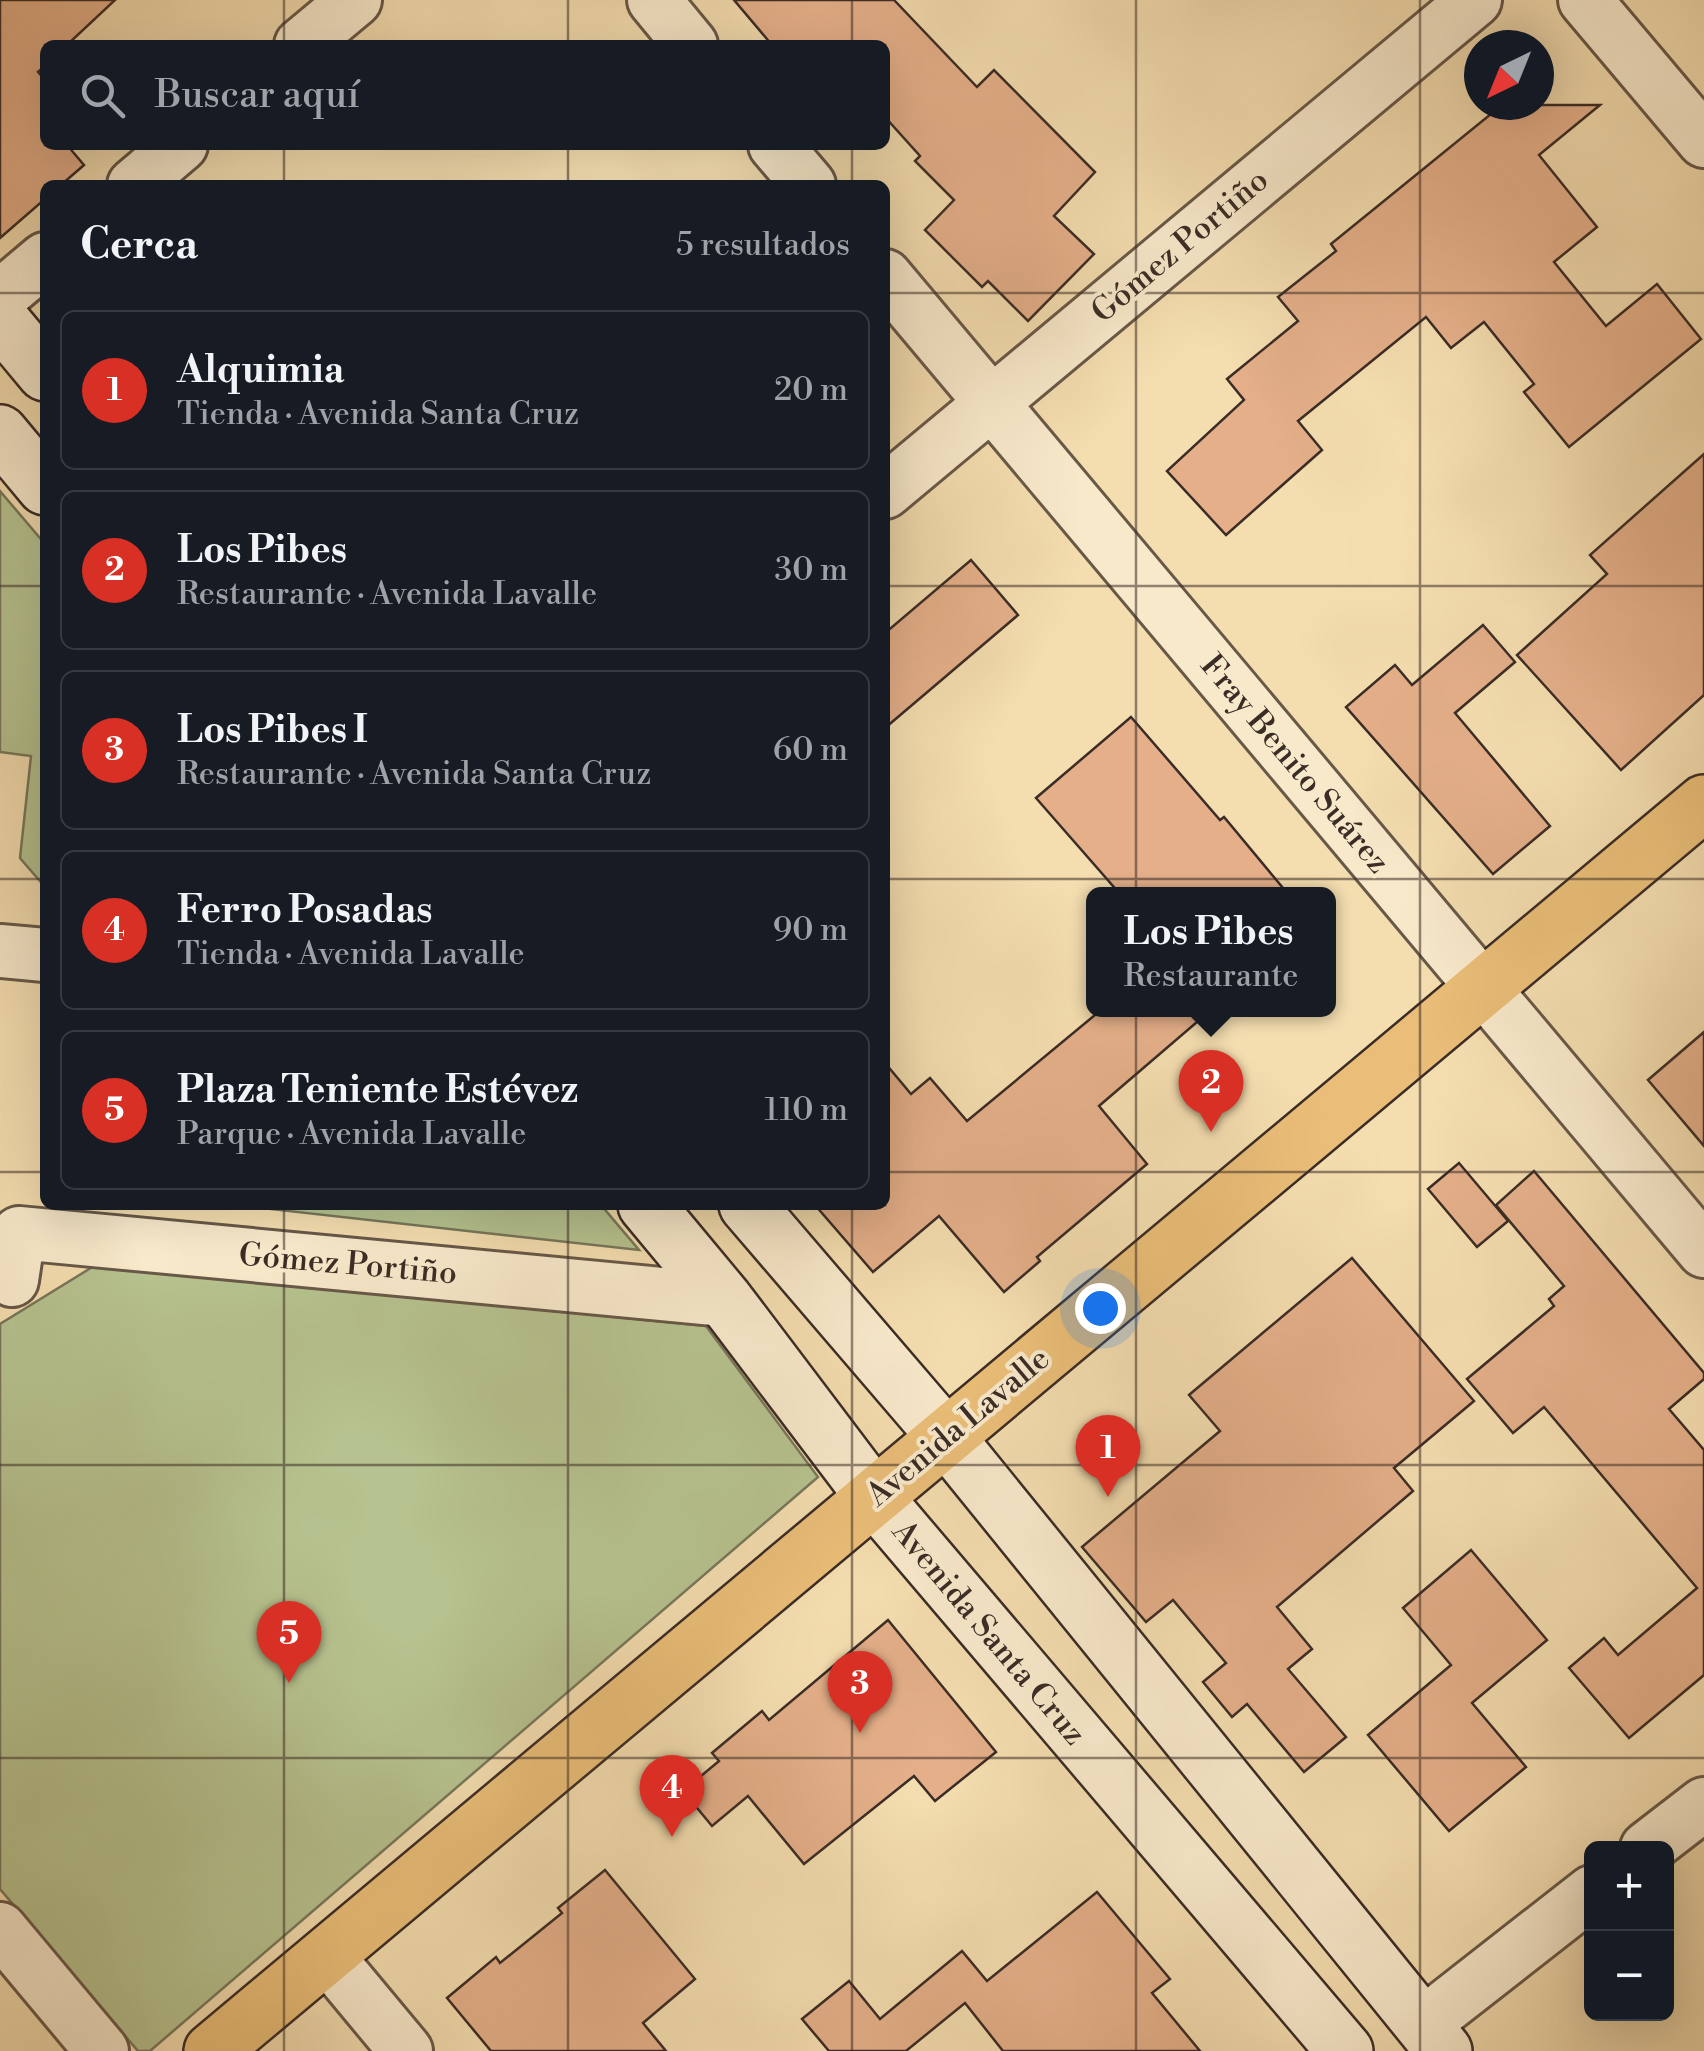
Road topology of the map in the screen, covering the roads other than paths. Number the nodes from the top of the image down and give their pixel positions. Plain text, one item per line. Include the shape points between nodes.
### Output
1 (355, 0) edge
2 (654, 0) edge
3 (1474, 0) edge
4 (1586, 0) edge
5 (307, 40) edge
6 (688, 40) edge
7 (1704, 142) edge
8 (175, 150) edge
9 (779, 150) edge
10 (140, 180) edge
11 (805, 180) edge
12 (40, 263) edge
13 (890, 282) edge
14 (0, 297) edge
15 (0, 320) edge
16 (40, 367) edge
17 (992, 403) junction
18 (0, 432) edge
19 (40, 481) edge
20 (890, 488) edge
21 (1704, 802) edge
22 (0, 951) edge
23 (40, 955) edge
24 (1483, 988) junction
25 (650, 1210) edge
26 (751, 1210) edge
27 (1704, 1251) edge
28 (12, 1280) dead end
29 (725, 1300) junction
30 (946, 1437) junction
31 (874, 1497) junction
32 (1704, 1804) edge
33 (1656, 1841) edge
34 (1584, 1899) edge
35 (0, 1929) edge
36 (327, 1956) junction
37 (1433, 2038) edge
38 (102, 2051) edge
39 (212, 2051) edge
40 (406, 2051) edge
41 (1345, 2051) edge

1 - 5 street
2 - 6 street
3 - 17 street, Gómez Portiño
4 - 7 street
8 - 10 street
9 - 11 street
12 - 14 street
13 - 17 street, Fray Benito Suárez
15 - 16 main road
17 - 20 street, Gómez Portiño
17 - 24 street, Fray Benito Suárez
18 - 19 main road
21 - 24 main road, Avenida Lavalle
22 - 23 street
24 - 27 street, Fray Benito Suárez
24 - 30 main road, Avenida Lavalle
25 - 29 main road, Avenida Santa Cruz
26 - 30 main road
28 - 29 street, Gómez Portiño via 19,1233
29 - 31 main road, Avenida Santa Cruz
30 - 31 main road, Avenida Lavalle
30 - 37 main road
31 - 36 main road, Avenida Lavalle
31 - 41 main road, Avenida Santa Cruz
32 - 33 street
34 - 37 street
35 - 38 street
36 - 39 main road, Avenida Lavalle
36 - 40 street

